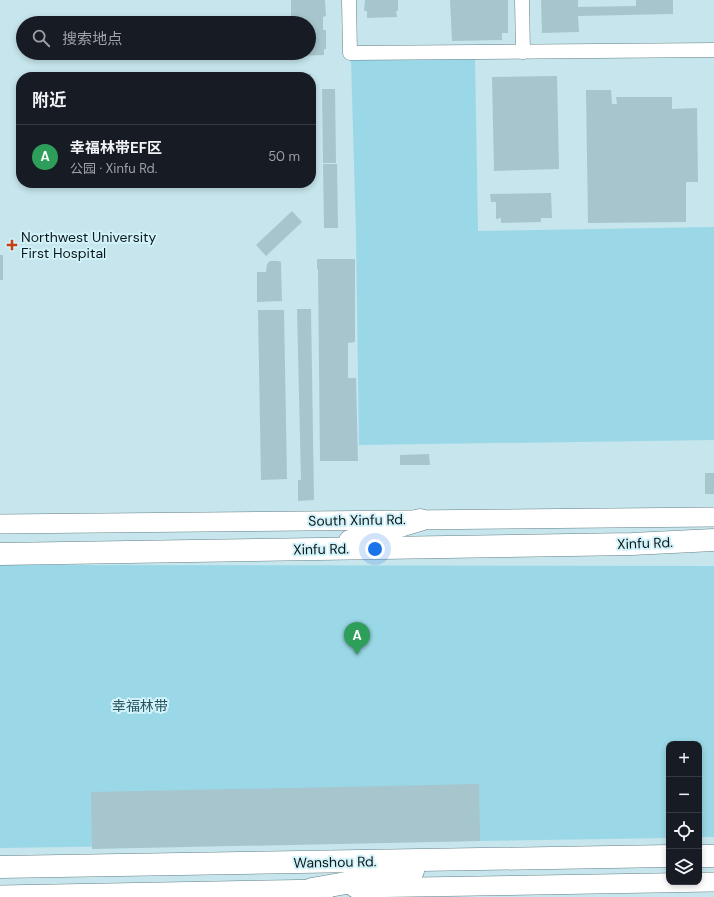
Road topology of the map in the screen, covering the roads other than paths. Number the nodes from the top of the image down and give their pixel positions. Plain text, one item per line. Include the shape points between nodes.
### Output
1 (349, 0) edge
2 (522, 0) edge
3 (714, 50) edge
4 (523, 52) junction
5 (714, 517) edge
6 (420, 520) junction
7 (0, 524) edge
8 (714, 540) edge
9 (324, 548) junction
10 (0, 554) edge
11 (666, 856) edge
12 (702, 856) edge
13 (714, 856) edge
14 (477, 860) junction
15 (0, 866) edge
16 (714, 882) edge
17 (312, 889) junction
18 (611, 890) edge
19 (251, 894) edge
20 (0, 895) edge

1 - 4 street via 350,53
2 - 4 street
3 - 4 street
5 - 6 main road, South Xinfu Rd.
6 - 7 main road, South Xinfu Rd.
6 - 9 main road
8 - 9 main road, Xinfu Rd. via 632,544
9 - 10 main road, Xinfu Rd.
11 - 14 main road, Wanshou Rd.
12 - 13 main road
14 - 15 main road, Wanshou Rd.
14 - 17 main road
16 - 18 main road
17 - 18 main road
17 - 19 main road
19 - 20 main road

